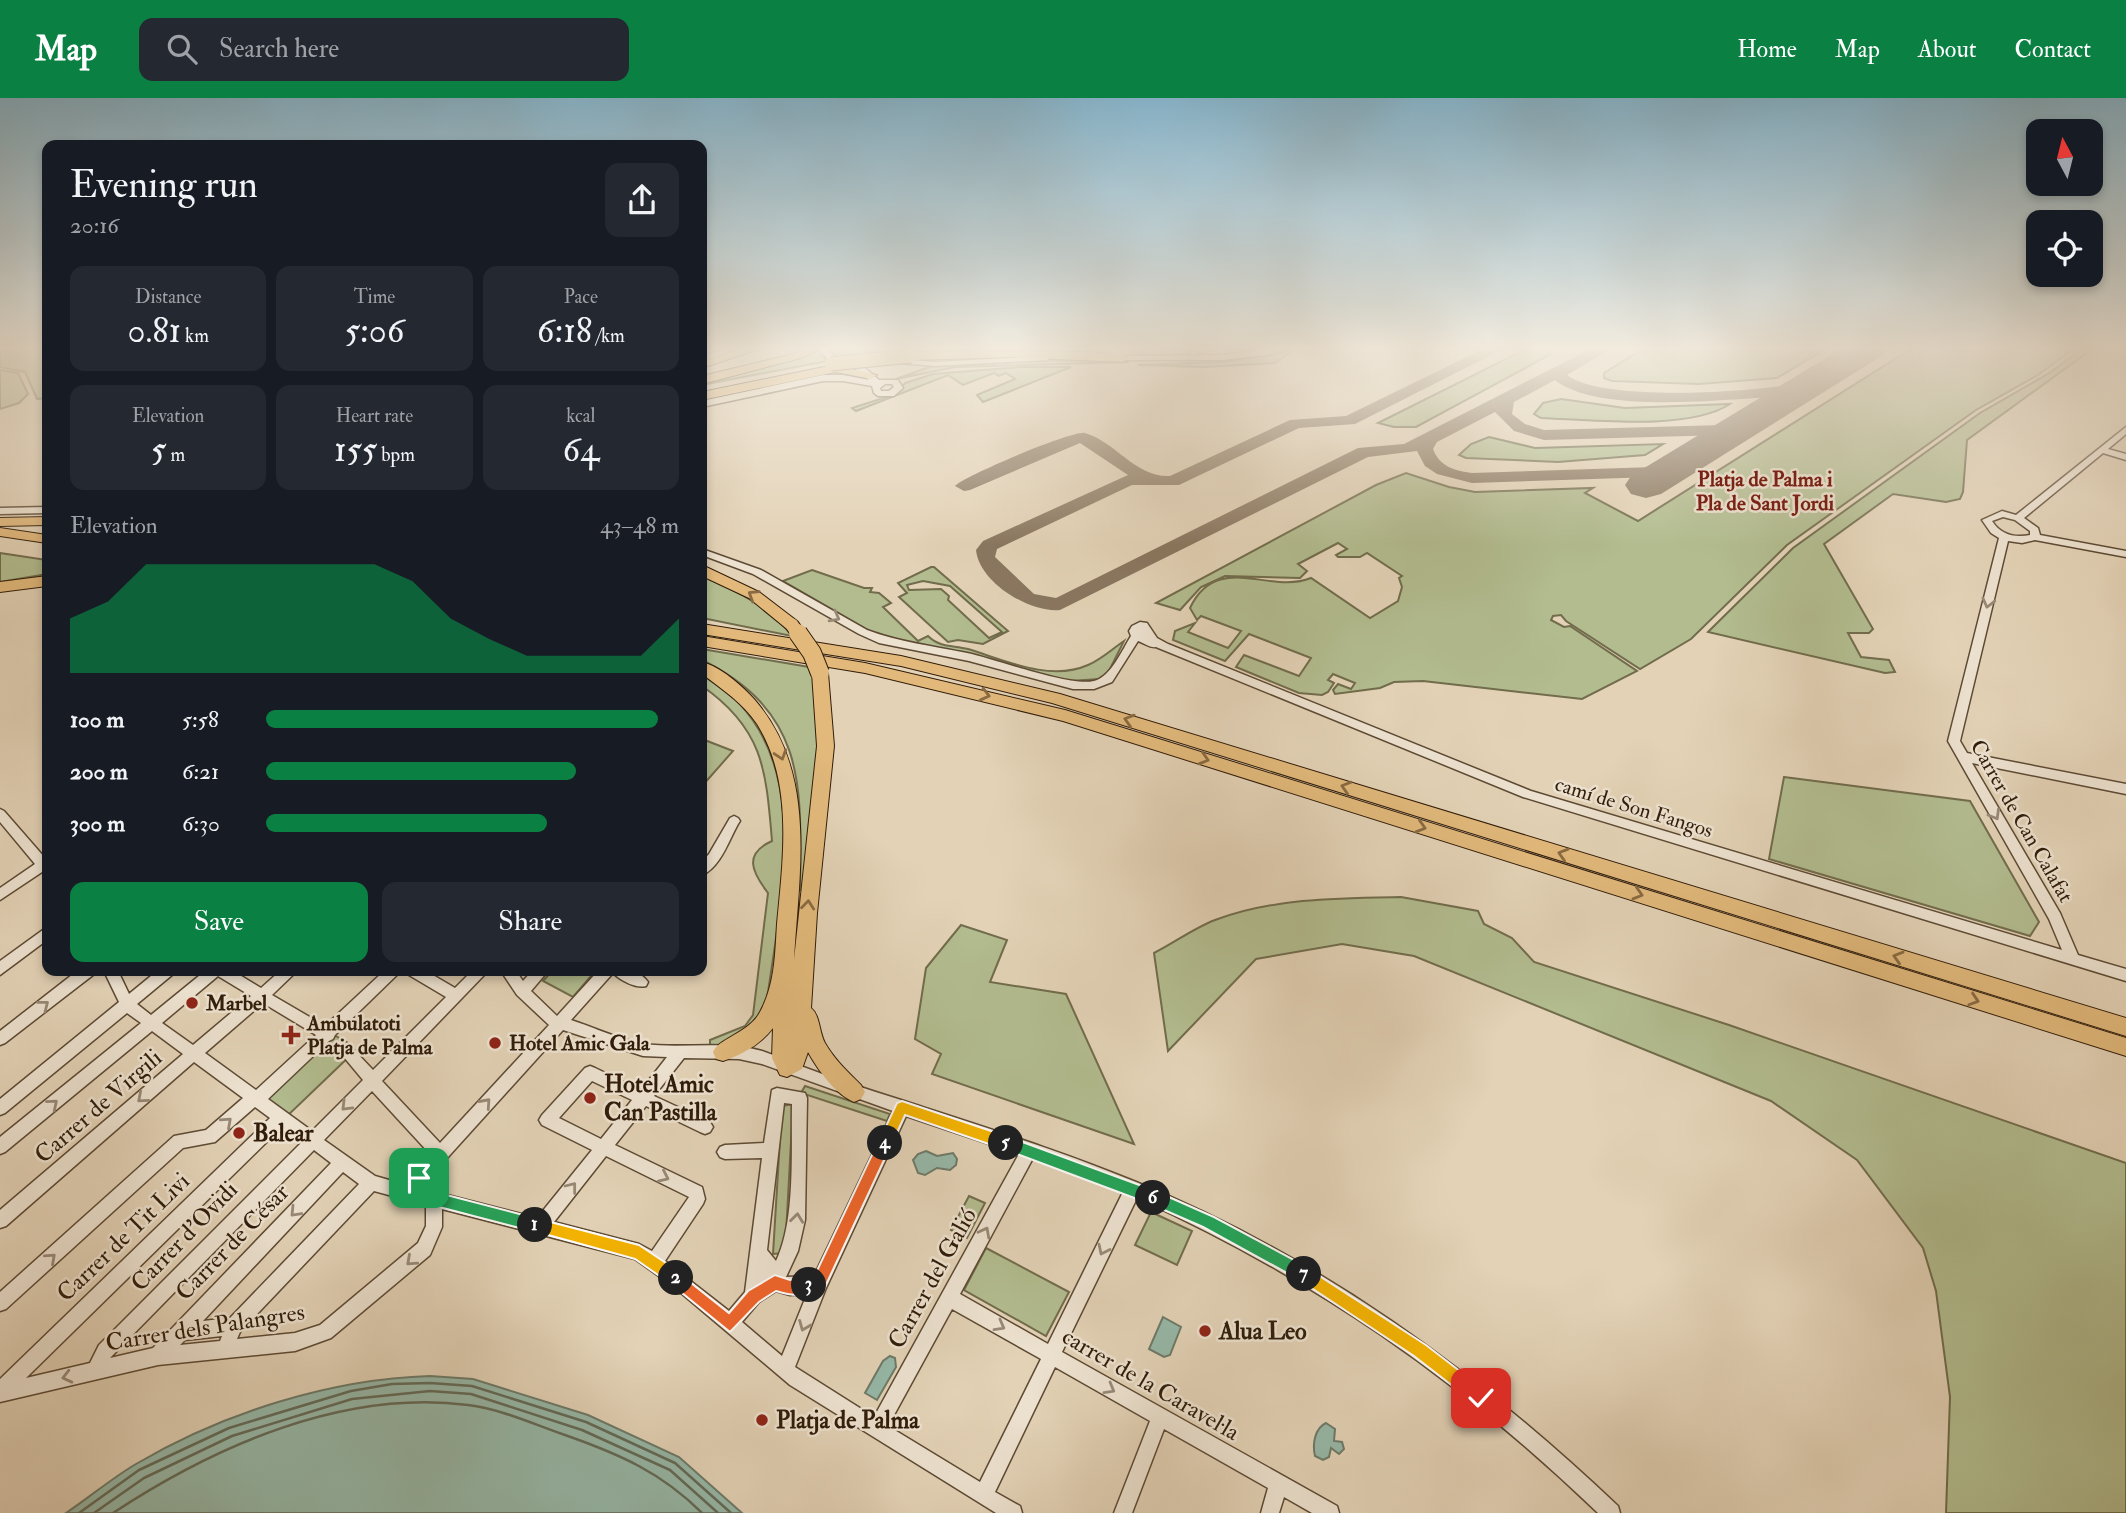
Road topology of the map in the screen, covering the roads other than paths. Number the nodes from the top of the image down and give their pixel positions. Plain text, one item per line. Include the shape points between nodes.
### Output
1 (2126, 430) edge
2 (2102, 450) junction
3 (2126, 457) edge
4 (0, 510) edge
5 (42, 510) edge
6 (2018, 518) junction
7 (42, 521) edge
8 (0, 522) edge
9 (0, 532) edge
10 (2035, 534) junction
11 (2004, 537) junction
12 (42, 538) edge
13 (0, 544) edge
14 (2126, 547) edge
15 (42, 550) edge
16 (707, 554) edge
17 (2126, 554) edge
18 (707, 572) edge
19 (42, 582) edge
20 (0, 587) edge
21 (42, 591) edge
22 (0, 597) edge
23 (707, 623) edge
24 (707, 630) edge
25 (764, 637) junction
26 (707, 643) edge
27 (707, 670) edge
28 (1961, 756) junction
29 (2126, 789) edge
30 (1, 817) edge
31 (734, 821) dead end
32 (707, 855) edge
33 (42, 862) edge
34 (42, 869) edge
35 (0, 895) edge
36 (42, 937) edge
37 (784, 957) junction
38 (2073, 960) junction
39 (0, 969) edge
40 (803, 973) junction
41 (2126, 975) edge
42 (82, 976) edge
43 (113, 976) edge
44 (161, 976) edge
45 (209, 976) edge
46 (229, 976) edge
47 (284, 976) edge
48 (389, 976) edge
49 (422, 976) edge
50 (476, 976) edge
51 (512, 976) edge
52 (536, 976) edge
53 (602, 976) edge
54 (628, 976) edge
55 (641, 982) dead end
56 (522, 991) junction
57 (262, 996) junction
58 (456, 996) junction
59 (2019, 1004) junction
60 (127, 1005) junction
61 (2126, 1020) edge
62 (559, 1022) junction
63 (150, 1023) junction
64 (2126, 1027) edge
65 (328, 1035) junction
66 (0, 1039) edge
67 (2126, 1047) edge
68 (680, 1052) junction
69 (723, 1052) junction
70 (193, 1054) junction
71 (350, 1056) dead end
72 (2126, 1056) edge
73 (787, 1068) junction
74 (374, 1078) junction
75 (854, 1091) junction
76 (255, 1099) junction
77 (642, 1100) junction
78 (0, 1108) edge
79 (902, 1108) junction
80 (281, 1118) junction
81 (705, 1126) dead end
82 (312, 1140) junction
83 (0, 1147) edge
84 (602, 1148) junction
85 (771, 1150) junction
86 (1029, 1151) junction
87 (725, 1152) dead end
88 (440, 1154) junction
89 (342, 1162) junction
90 (371, 1183) junction
91 (1133, 1189) junction
92 (406, 1192) junction
93 (434, 1201) junction
94 (0, 1220) edge
95 (541, 1226) junction
96 (758, 1253) junction
97 (654, 1263) junction
98 (775, 1282) junction
99 (819, 1284) junction
100 (753, 1296) junction
101 (948, 1297) junction
102 (0, 1303) edge
103 (730, 1324) junction
104 (234, 1326) junction
105 (180, 1332) junction
106 (226, 1347) junction
107 (1051, 1355) junction
108 (158, 1356) junction
109 (96, 1369) junction
110 (785, 1370) junction
111 (0, 1392) edge
112 (1160, 1417) junction
113 (877, 1429) junction
114 (1279, 1484) junction
115 (984, 1495) junction
116 (1013, 1513) edge
117 (1122, 1513) edge
118 (1270, 1513) edge
119 (1330, 1513) edge
120 (1611, 1513) edge

1 - 2 street
2 - 3 street
2 - 6 street
4 - 5 street
6 - 10 street
6 - 11 street via 1995,515 1987,520
7 - 8 highway
9 - 12 highway
10 - 11 street via 2019,540
10 - 14 street
10 - 17 street
11 -> 28 street, Carrer de Can Calafat via 1954,741
13 - 15 highway
16 -> 38 street, camí de Son Fangos via 757,572 883,640 962,655 1073,685 1094,685 1108,679 1131,640 1144,635 1164,648 1527,794
40 -> 18 highway, bridge via 826,745 820,673 792,625 754,595
19 - 20 highway
21 - 22 highway
23 - 25 highway
24 - 25 highway
59 -> 25 highway via 1063,701 914,664
26 -> 59 highway via 875,670 1053,713
27 -> 37 highway via 746,697 780,747 791,824
28 - 29 street
28 -> 38 street, Carrer de Can Calafat via 2055,917
30 - 33 street
31 - 32 street
34 - 35 street
36 - 39 street
37 - 69 highway via 767,1023 754,1038
37 - 73 highway via 782,1058
38 - 41 street, camí de Son Fangos
40 - 73 highway via 799,1054
40 - 75 highway via 807,1021 814,1041 829,1067
66 -> 42 street
43 - 60 street
44 - 60 street
45 - 63 street
46 - 57 street
47 - 57 street, Carrer de Virgili
48 - 65 street
49 - 58 street
50 - 58 street, Carrer d'Ovidi
51 - 56 street
52 - 56 street
53 - 62 street
54 - 55 street
56 - 62 street
57 - 65 street
57 - 70 street, Carrer de Virgili
58 - 74 street, Carrer d'Ovidi
59 - 61 highway via 2067,1003
59 - 64 highway
59 - 67 highway
59 - 72 highway via 2051,1030
60 - 63 street
60 - 78 street
62 - 68 street via 643,1050
88 -> 62 street
63 - 70 street
83 -> 63 street
65 - 76 street
68 - 69 street
68 - 77 street
69 - 73 street
70 - 76 street
70 -> 94 street, Carrer de Virgili
71 - 74 street
73 - 75 street
74 -> 82 street, Carrer d'Ovidi
74 - 88 street
75 - 79 street
76 - 80 street
102 -> 76 street via 179,1141 210,1137
77 - 81 street
77 - 84 street
77 - 84 street via 590,1073 548,1121
79 - 86 street
79 - 99 street
80 - 82 street
80 - 111 street, Carrer de Tit Livi
82 - 89 street
82 - 109 street, Carrer d'Ovidi via 105,1351
95 -> 84 street
84 -> 97 street via 696,1192 697,1199
85 - 87 street
85 - 96 street
98 -> 85 street via 797,1220 800,1098 777,1095
86 - 91 street
101 -> 86 street, Carrer del Galió
88 - 92 street
89 - 90 street
89 -> 105 street, Carrer de César
90 - 92 street
90 - 104 street
91 -> 107 street
91 - 120 street via 1209,1222 1333,1291 1473,1391
92 - 93 street
93 - 95 street
93 -> 106 street, Carrer dels Palangres via 434,1227 424,1248 325,1332 295,1342
95 - 97 street via 639,1252
96 - 98 street via 770,1266
96 - 100 street
97 - 103 street
98 - 99 street via 790,1287
98 - 100 street
99 -> 110 street
100 - 103 street
101 -> 107 street, carrer de la Caravel·la
101 - 113 street, Carrer del Galió
103 - 110 street
104 - 105 street
104 - 106 street
105 - 108 street, Carrer de César
106 - 108 street, Carrer dels Palangres
107 -> 112 street, carrer de la Caravel·la
107 - 115 street
108 - 109 street, Carrer dels Palangres
109 -> 111 street, Carrer dels Palangres
110 - 113 street
112 - 114 street, carrer de la Caravel·la
112 - 117 street
113 - 115 street
114 - 118 street
114 - 119 street, carrer de la Caravel·la
115 - 116 street

